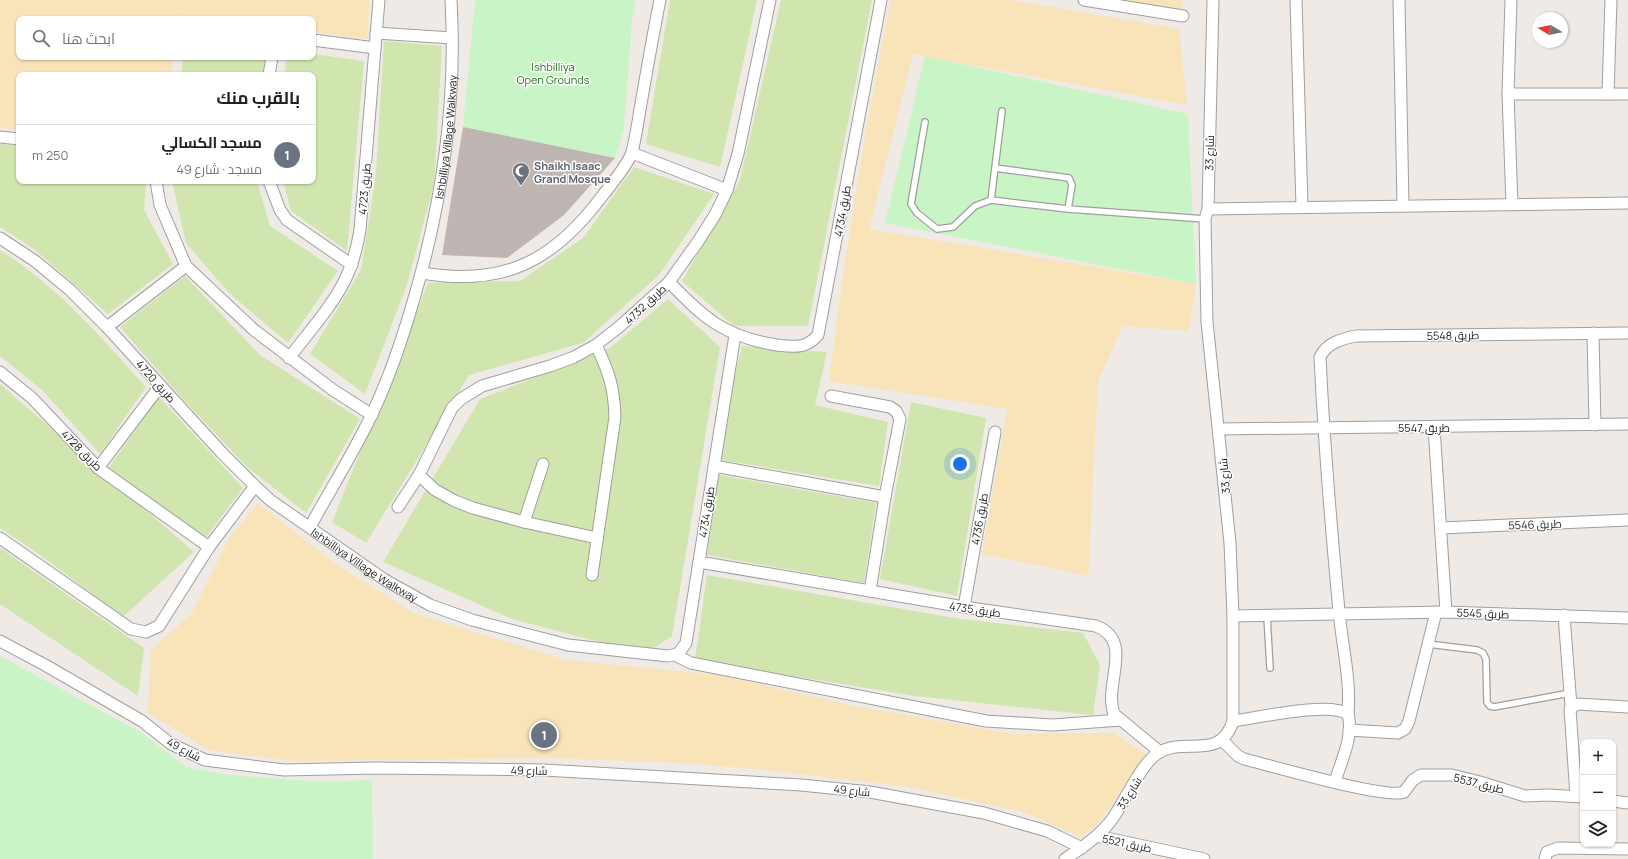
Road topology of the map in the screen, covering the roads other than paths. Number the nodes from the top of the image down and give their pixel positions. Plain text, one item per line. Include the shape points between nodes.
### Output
1 (380, 0) edge
2 (451, 0) edge
3 (660, 0) edge
4 (770, 0) edge
5 (881, 0) edge
6 (1084, 0) edge
7 (1213, 0) edge
8 (1296, 0) edge
9 (1399, 0) edge
10 (1511, 0) edge
11 (1611, 0) edge
12 (1183, 16) dead end
13 (376, 33) junction
14 (452, 38) junction
15 (316, 40) edge
16 (375, 48) junction
17 (272, 60) edge
18 (270, 72) edge
19 (1508, 94) junction
20 (1608, 94) junction
21 (1628, 94) edge
22 (1002, 111) dead end
23 (925, 122) dead end
24 (0, 137) edge
25 (16, 139) edge
26 (632, 153) junction
27 (995, 168) junction
28 (156, 184) edge
29 (270, 184) edge
30 (727, 190) junction
31 (991, 200) junction
32 (1628, 202) edge
33 (1512, 204) junction
34 (1403, 206) junction
35 (1302, 207) junction
36 (1068, 209) junction
37 (1206, 214) junction
38 (0, 238) edge
39 (352, 265) junction
40 (186, 266) junction
41 (422, 272) junction
42 (669, 282) junction
43 (108, 327) junction
44 (1628, 333) edge
45 (1592, 334) junction
46 (735, 335) junction
47 (596, 345) junction
48 (289, 358) junction
49 (0, 372) edge
50 (160, 386) junction
51 (831, 396) dead end
52 (372, 415) junction
53 (1628, 424) edge
54 (1596, 425) junction
55 (1434, 427) junction
56 (1323, 428) junction
57 (1220, 429) junction
58 (995, 432) dead end
59 (543, 464) dead end
60 (714, 466) junction
61 (98, 468) junction
62 (419, 475) junction
63 (254, 486) junction
64 (885, 497) junction
65 (398, 507) dead end
66 (1628, 520) edge
67 (524, 522) junction
68 (310, 527) junction
69 (1441, 528) junction
70 (0, 538) edge
71 (597, 538) junction
72 (210, 547) junction
73 (699, 562) junction
74 (592, 575) dead end
75 (870, 591) junction
76 (964, 607) junction
77 (1441, 612) junction
78 (1339, 614) junction
79 (1233, 616) junction
80 (1268, 616) junction
81 (1564, 616) junction
82 (1628, 618) edge
83 (0, 642) edge
84 (1428, 644) junction
85 (675, 654) junction
86 (1270, 668) dead end
87 (1570, 693) junction
88 (1571, 706) junction
89 (1628, 707) edge
90 (1348, 714) junction
91 (1120, 720) junction
92 (1233, 721) junction
93 (1349, 730) junction
94 (1222, 740) junction
95 (1160, 752) junction
96 (1335, 782) junction
97 (1580, 797) edge
98 (1616, 801) edge
99 (1628, 803) edge
100 (1097, 836) junction
101 (1082, 848) junction
102 (1628, 849) edge
103 (1065, 859) edge
104 (1204, 859) edge
105 (1545, 859) edge

1 - 13 street, طريق 4723
2 - 14 street, Ishbilliya Village Walkway
3 - 26 street
4 - 30 street, طريق 4732 via 738,154
5 - 46 street, طريق 4734 via 818,335 804,346 794,347 758,342
6 - 12 street
7 - 37 street, شارع 33
8 - 35 street
9 - 34 street
10 - 19 street
11 - 20 street
13 - 14 street
13 - 16 street, طريق 4723
14 - 41 street, Ishbilliya Village Walkway via 444,166
15 - 16 street
16 - 39 street, طريق 4723 via 360,230
17 - 18 street
19 - 20 street
19 - 33 street
20 - 21 street
22 - 27 lane
23 - 31 lane via 911,199 916,214 932,227 948,229 958,224 975,206
24 - 25 street
26 - 30 street
26 - 41 street via 588,215 560,243 528,263 476,277 448,277
27 - 31 lane
27 - 36 lane via 1069,178 1072,185
28 - 40 street via 160,205
29 - 39 street via 280,210 287,220
30 - 42 street, طريق 4732 via 715,215
31 - 36 lane
32 - 33 street
33 - 34 street
34 - 35 street
35 - 37 street
36 - 37 lane
37 - 57 street, شارع 33 via 1207,322
38 - 43 street, طريق 4720 via 35,261
39 - 48 street, طريق 4723 via 337,295
40 - 43 street
40 - 48 street via 254,330
41 - 52 street, Ishbilliya Village Walkway via 401,343
42 - 46 street, طريق 4734 via 706,318
42 - 47 street, طريق 4732
43 - 50 street, طريق 4720
44 - 45 street, طريق 5548
45 - 54 street
45 - 56 street, طريق 5548 via 1356,336 1342,339 1329,345 1320,357
46 - 60 street, طريق 4734
47 - 62 street, طريق 4732 via 550,366 471,391 452,408
47 - 71 street via 607,368 614,392 615,417
48 - 52 street
49 - 61 street, طريق 4728 via 32,398
50 - 61 street
50 - 63 street, طريق 4720
51 - 64 street via 890,407 896,411 900,419
52 - 68 street, Ishbilliya Village Walkway
53 - 54 street, طريق 5547
54 - 55 street, طريق 5547
55 - 56 street, طريق 5547
55 - 69 street
56 - 57 street, طريق 5547
56 - 78 street
57 - 79 street, شارع 33 via 1230,543
58 - 76 street, طريق 4736
59 - 67 street
60 - 64 street
60 - 73 street, طريق 4734
61 - 72 street, طريق 4728
62 - 65 street, طريق 4732
62 - 67 street via 435,490 455,501
63 - 68 street, طريق 4720
63 - 72 street
64 - 75 street
66 - 69 street, طريق 5546
67 - 71 street
68 - 85 street, Ishbilliya Village Walkway via 385,580 430,605 472,620 568,645 668,656
69 - 77 street
70 - 72 street via 131,629 138,631 152,630 159,626
71 - 74 street
73 - 75 street, طريق 4735
73 - 85 street, طريق 4734 via 686,643
75 - 76 street, طريق 4735
76 - 91 street, طريق 4735 via 1096,626 1109,633 1116,651 1111,705 1114,714
77 - 78 street, طريق 5545
77 - 81 street, طريق 5545
77 - 84 street
78 - 80 street, طريق 5545
78 - 90 street via 1349,682
79 - 80 street, طريق 5545
79 - 92 street, شارع 33
80 - 86 lane
81 - 82 street, طريق 5545
81 - 87 street
83 - 101 street, شارع 49 via 45,664 142,720 171,744 205,760 284,770 544,770 870,792 984,813 1047,831
84 - 87 lane via 1483,653 1486,659 1487,702 1490,706
84 - 93 street via 1405,729 1398,733
85 - 91 street via 691,663 986,721 1053,725
87 - 88 street
88 - 89 street via 1577,704
88 - 97 street
90 - 92 street via 1342,710 1324,708
90 - 93 street
91 - 95 street, طريق 4735
92 - 94 street, شارع 33 via 1229,733
93 - 96 street
94 - 95 street via 1213,744
94 - 96 street, طريق 5537 via 1244,759
95 - 100 street, شارع 33 via 1148,762 1112,819
96 - 97 street, طريق 5537 via 1364,790 1400,794 1421,775 1452,775 1525,796
98 - 99 street
100 - 101 street, شارع 33
100 - 104 street, طريق 5521
101 - 103 street, شارع 33
102 - 105 street via 1558,848 1547,852

